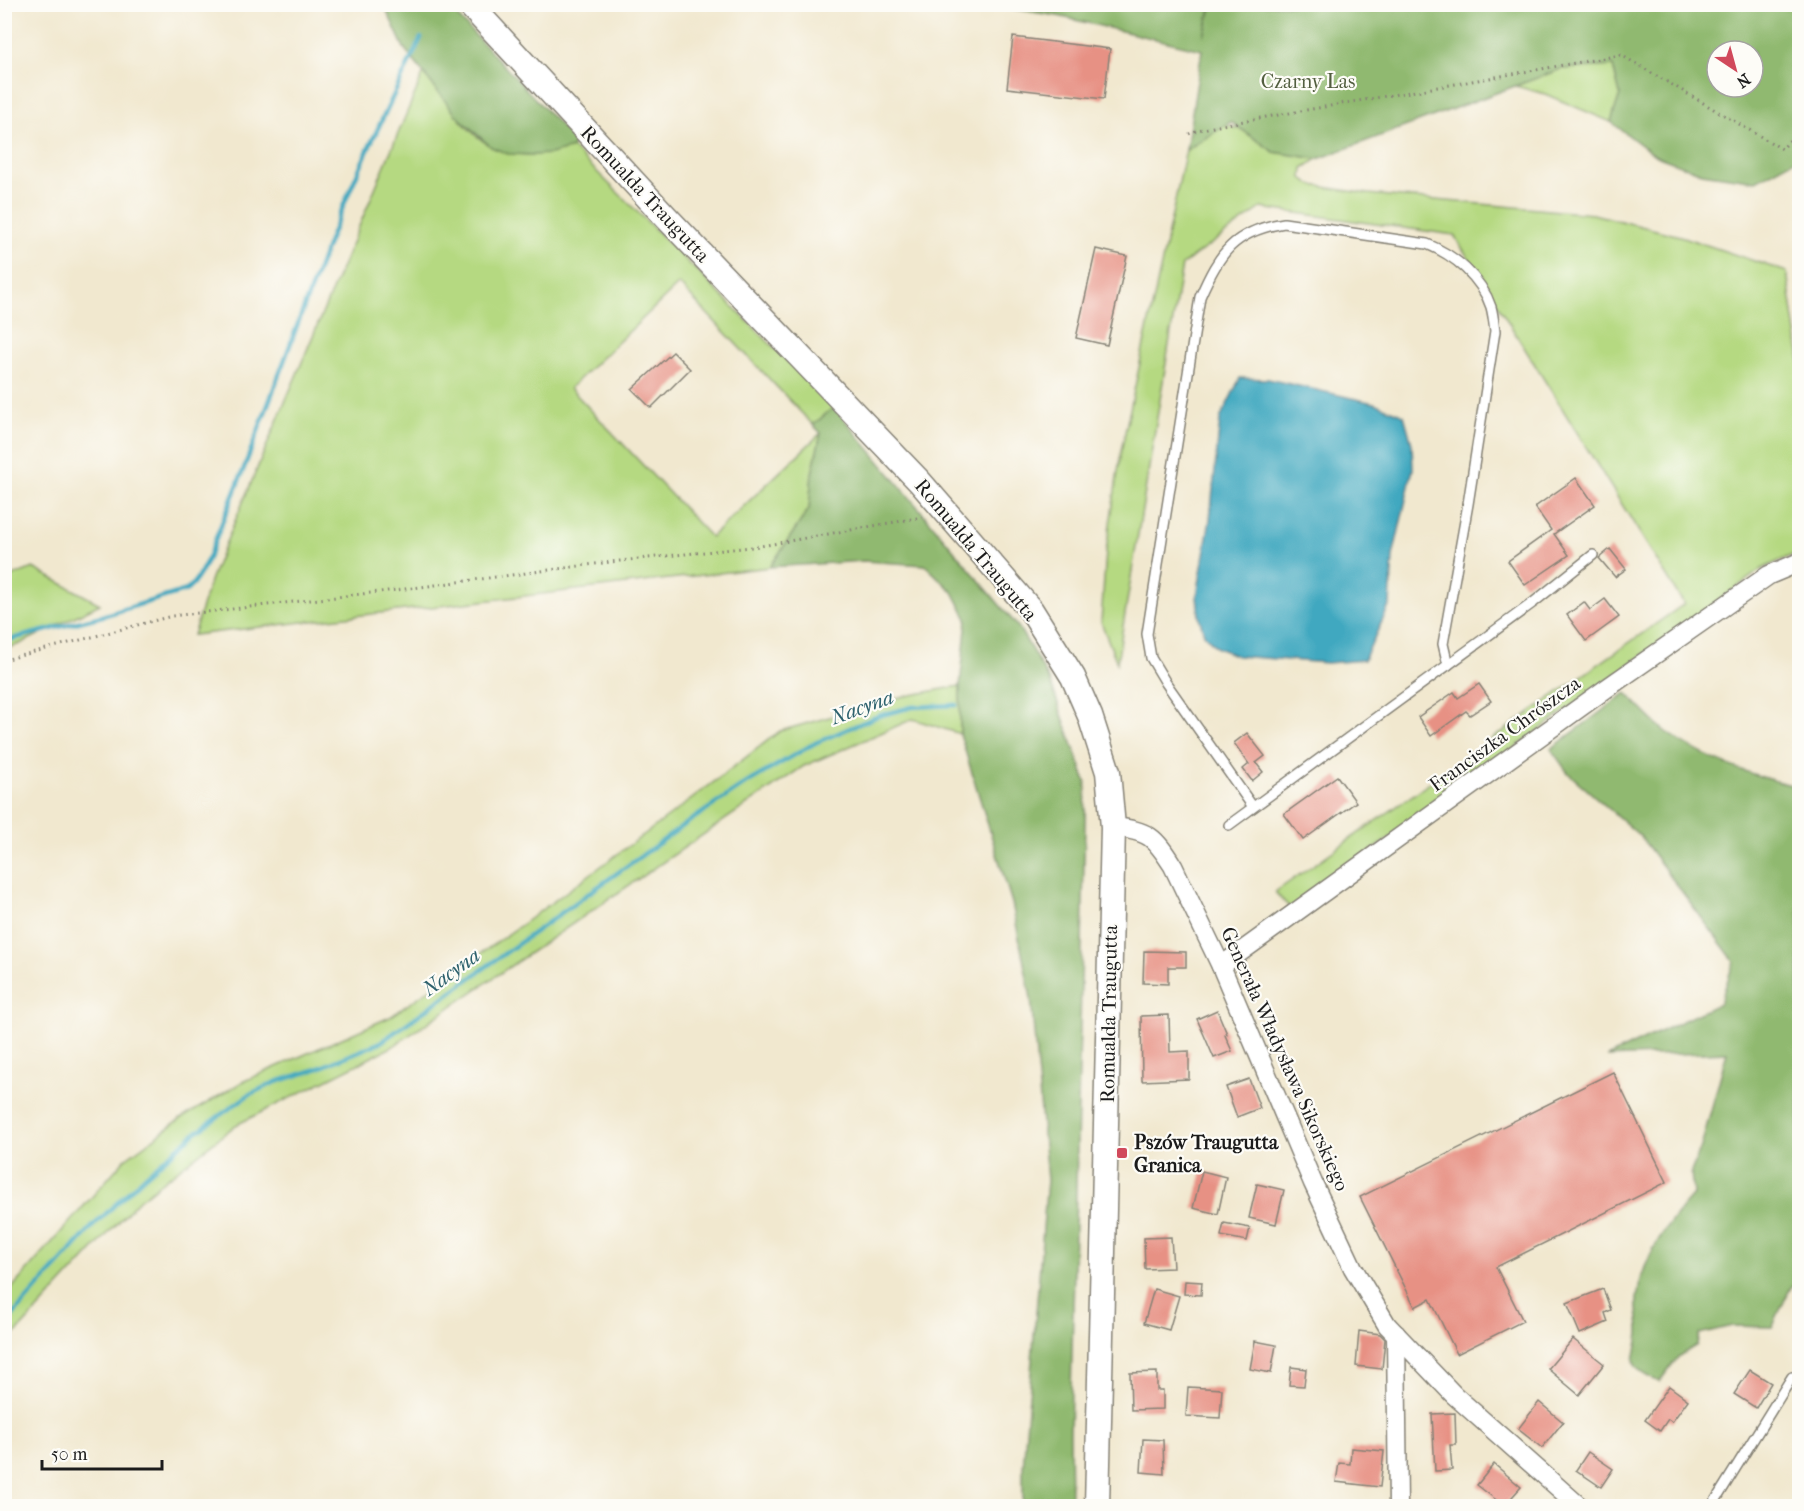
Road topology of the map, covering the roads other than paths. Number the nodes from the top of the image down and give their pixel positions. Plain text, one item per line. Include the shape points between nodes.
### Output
1 (469, 4) edge
2 (1593, 555) dead end
3 (1800, 562) edge
4 (1448, 665) junction
5 (1253, 807) junction
6 (1229, 825) dead end
7 (1113, 827) junction
8 (1221, 966) junction
9 (1396, 1334) junction
10 (1792, 1377) dead end
11 (1097, 1506) edge
12 (1398, 1506) edge
13 (1579, 1506) edge
14 (1712, 1506) edge

1 - 7 street, Romualda Traugutta via 912,474 1031,610 1073,677 1104,756
2 - 4 lane
3 - 8 street, Franciszka Chrószcza via 1769,575 1607,688
4 - 5 lane
4 - 5 lane via 1443,644 1495,331 1491,306 1464,267 1446,252 1427,244 1284,223 1261,227 1238,239 1220,258 1200,297 1146,634 1152,658 1166,683
5 - 6 lane
7 - 8 street, Generała Władysława Sikorskiego via 1147,834 1164,852
7 - 11 street, Romualda Traugutta
8 - 9 street, Generała Władysława Sikorskiego via 1343,1247
9 - 12 street
9 - 13 street, Generała Władysława Sikorskiego via 1454,1395
10 - 14 lane

